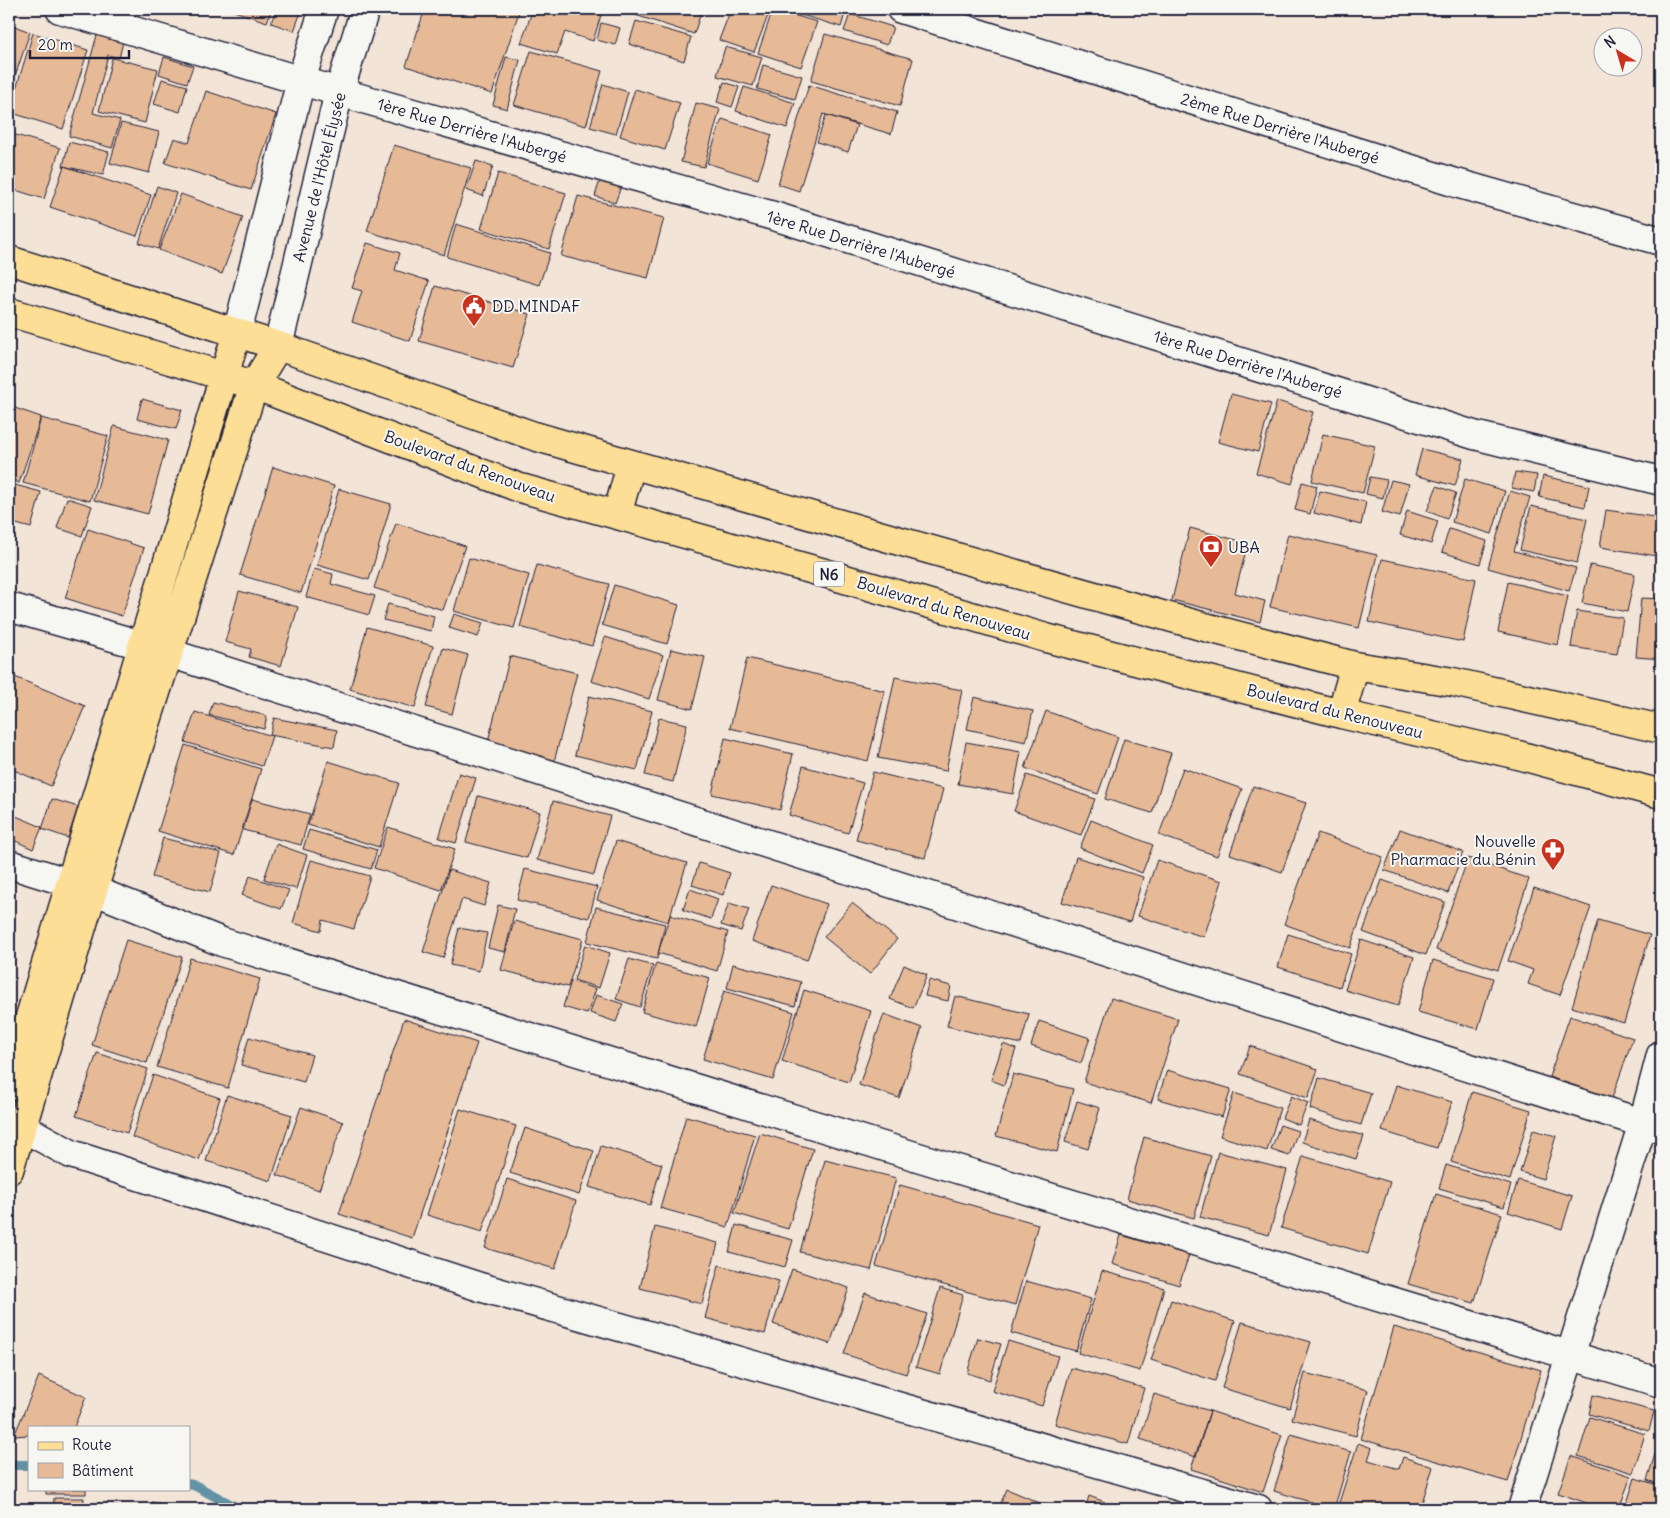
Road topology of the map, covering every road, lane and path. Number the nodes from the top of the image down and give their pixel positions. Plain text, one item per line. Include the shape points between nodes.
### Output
1 (60, 9) edge
2 (324, 9) edge
3 (365, 9) edge
4 (901, 9) edge
5 (301, 80) junction
6 (339, 92) junction
7 (1661, 241) edge
8 (9, 260) edge
9 (9, 312) edge
10 (237, 333) junction
11 (278, 346) junction
12 (223, 377) junction
13 (254, 385) junction
14 (631, 465) junction
15 (1661, 481) edge
16 (617, 516) junction
17 (9, 607) edge
18 (156, 650) junction
19 (1355, 666) junction
20 (1341, 714) junction
21 (1661, 729) edge
22 (1661, 794) edge
23 (9, 864) edge
24 (81, 886) junction
25 (1661, 1055) edge
26 (9, 1086) edge
27 (16, 1125) edge
28 (1652, 1126) edge
29 (9, 1170) edge
30 (1570, 1355) junction
31 (1661, 1383) edge
32 (1258, 1509) edge
33 (1522, 1509) edge

1 - 5 street, 1ère Rue Derrière l'Aubergé
2 - 5 street
3 - 6 street, Avenue de l'Hôtel Élysée
4 - 7 street, 2ème Rue Derrière l'Aubergé via 1456,183
5 - 6 street, 1ère Rue Derrière l'Aubergé
5 - 10 street
6 - 11 street, Avenue de l'Hôtel Élysée
6 - 15 street, 1ère Rue Derrière l'Aubergé via 776,217 1474,435
8 - 10 main road
9 - 12 main road, Boulevard du Renouveau / N6
10 - 11 main road
10 - 12 main road
11 - 13 main road
11 - 14 main road via 534,436
12 - 13 main road, Boulevard du Renouveau / N6
12 - 18 main road
13 - 16 main road, Boulevard du Renouveau / N6 via 517,487
13 - 18 main road
14 - 16 main road
14 - 19 main road via 1201,626
16 - 20 main road, Boulevard du Renouveau / N6 via 1046,638
17 - 18 street
18 - 24 main road
18 - 28 street
19 - 20 main road
19 - 21 main road via 1463,684
20 - 22 main road, Boulevard du Renouveau / N6 via 1518,755
23 - 24 street
24 - 26 main road
24 - 27 main road
24 - 30 street via 222,942
25 - 28 street
27 - 29 main road
27 - 32 street via 71,1154 480,1287
28 - 30 street
30 - 31 street
30 - 33 street

